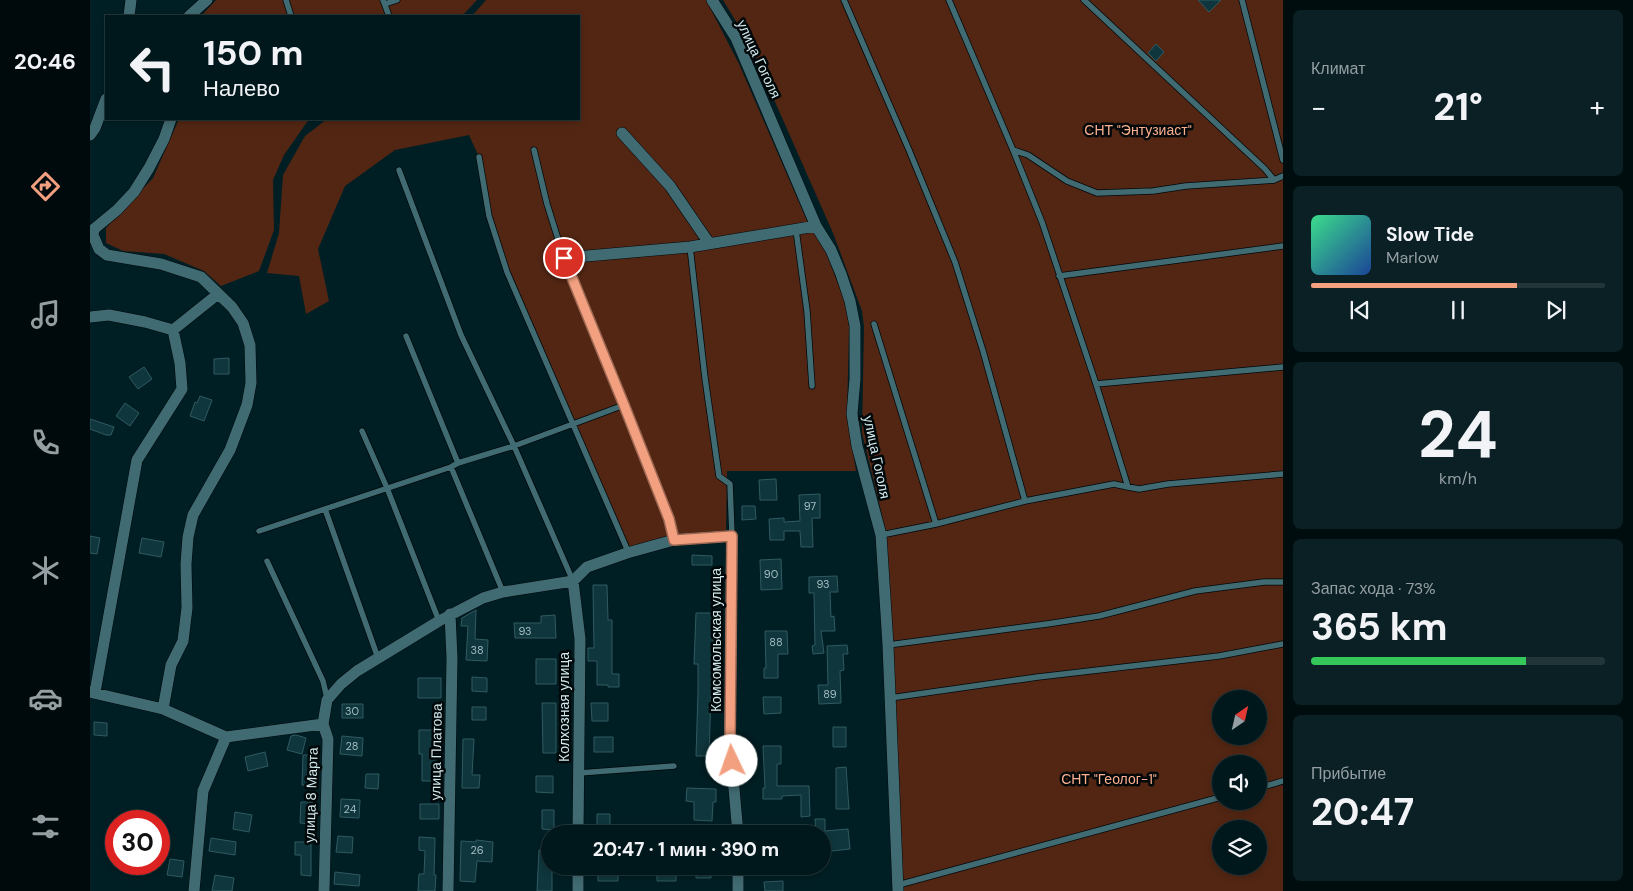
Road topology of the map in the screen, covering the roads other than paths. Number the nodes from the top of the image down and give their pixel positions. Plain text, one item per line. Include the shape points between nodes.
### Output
1 (131, 0) edge
2 (206, 0) edge
3 (286, 0) edge
4 (396, 0) edge
5 (712, 0) edge
6 (844, 0) edge
7 (949, 0) edge
8 (1084, 0) edge
9 (1242, 0) edge
10 (384, 2) edge
11 (129, 15) edge
12 (191, 15) edge
13 (291, 15) edge
14 (388, 15) edge
15 (105, 102) edge
16 (171, 120) edge
17 (622, 133) dead end
18 (90, 135) edge
19 (534, 150) dead end
20 (1013, 150) junction
21 (479, 157) dead end
22 (1283, 160) edge
23 (399, 170) dead end
24 (1283, 176) edge
25 (1274, 180) junction
26 (816, 226) junction
27 (796, 230) junction
28 (709, 243) junction
29 (1283, 246) edge
30 (690, 247) junction
31 (564, 258) junction
32 (1059, 276) junction
33 (218, 294) junction
34 (90, 318) edge
35 (874, 324) dead end
36 (173, 330) junction
37 (406, 336) dead end
38 (1283, 367) edge
39 (1096, 384) junction
40 (812, 386) dead end
41 (624, 405) junction
42 (574, 424) junction
43 (362, 431) dead end
44 (514, 446) junction
45 (458, 463) junction
46 (451, 467) junction
47 (1283, 474) edge
48 (1128, 487) junction
49 (387, 488) junction
50 (1026, 501) junction
51 (325, 509) junction
52 (936, 524) junction
53 (259, 531) dead end
54 (880, 535) junction
55 (732, 536) junction
56 (674, 540) junction
57 (628, 549) dead end
58 (267, 561) dead end
59 (573, 581) junction
60 (1283, 582) edge
61 (503, 592) junction
62 (450, 614) junction
63 (439, 621) junction
64 (1283, 644) edge
65 (888, 645) junction
66 (378, 658) junction
67 (92, 692) edge
68 (890, 698) junction
69 (327, 700) junction
70 (162, 709) junction
71 (323, 724) junction
72 (226, 737) junction
73 (674, 766) dead end
74 (579, 773) junction
75 (1283, 781) edge
76 (1267, 786) edge
77 (1212, 800) edge
78 (578, 825) edge
79 (737, 825) edge
80 (578, 875) edge
81 (738, 875) edge
82 (898, 888) edge
83 (194, 891) edge
84 (324, 891) edge
85 (448, 891) edge
86 (578, 891) edge
87 (738, 891) edge

1 - 11 street
2 - 12 street
3 - 13 lane
4 - 10 lane
5 - 26 street, улица Гоголя via 736,38
6 - 50 lane via 954,262
7 - 20 lane
8 - 25 lane
9 - 22 lane
10 - 14 lane
15 - 18 street
16 - 33 street via 164,139 134,192 94,229 93,235 99,249 107,255 162,264 201,277
17 - 28 street via 670,186
19 - 31 lane
20 - 25 lane via 1028,155 1067,181 1098,193 1153,192 1186,186
20 - 32 lane via 1042,222
21 - 42 lane via 489,216 507,272
23 - 44 lane via 461,335
24 - 25 lane
26 - 27 street
26 - 54 street, улица Гоголя via 830,250 850,301 855,326 852,414
27 - 28 street
27 - 40 lane via 807,311
28 - 30 street
29 - 32 lane
30 - 31 street
30 - 55 lane via 719,476 730,484
31 - 41 lane
32 - 39 lane
33 - 36 street
33 - 70 street via 243,323 250,345 251,383 247,405 230,450 193,515 188,537 183,641 171,665
34 - 36 street via 109,315
35 - 52 lane
36 - 67 street via 182,389 137,460
37 - 45 lane
38 - 39 lane
39 - 48 lane
41 - 42 lane
41 - 56 lane via 669,519
42 - 44 lane
42 - 57 lane
43 - 49 lane
44 - 45 lane
44 - 59 lane
45 - 46 lane
46 - 49 lane
46 - 61 lane
47 - 48 lane via 1139,489
48 - 50 lane via 1114,484
49 - 51 lane
49 - 63 lane
50 - 52 lane
51 - 53 lane
51 - 66 lane
52 - 54 lane
54 - 65 street, улица Гоголя
55 - 56 street
55 - 79 street, Комсомольская улица via 730,743
56 - 59 street via 587,567
58 - 69 lane via 323,681
59 - 61 street
59 - 74 street, Колхозная улица via 580,639
60 - 65 lane via 1195,591 1099,616
61 - 62 street
62 - 63 street
62 - 85 street, улица Платова
63 - 66 street
64 - 68 lane via 1219,656
65 - 68 street, улица Гоголя
66 - 69 street via 341,684
67 - 70 street
68 - 82 street, улица Гоголя
69 - 71 street, улица 8 Марта
70 - 72 street
71 - 72 street
71 - 84 street, улица 8 Марта via 328,739
72 - 83 street via 203,792
73 - 74 lane
74 - 78 street, Колхозная улица
75 - 76 lane
77 - 82 lane
80 - 86 street
81 - 87 street

